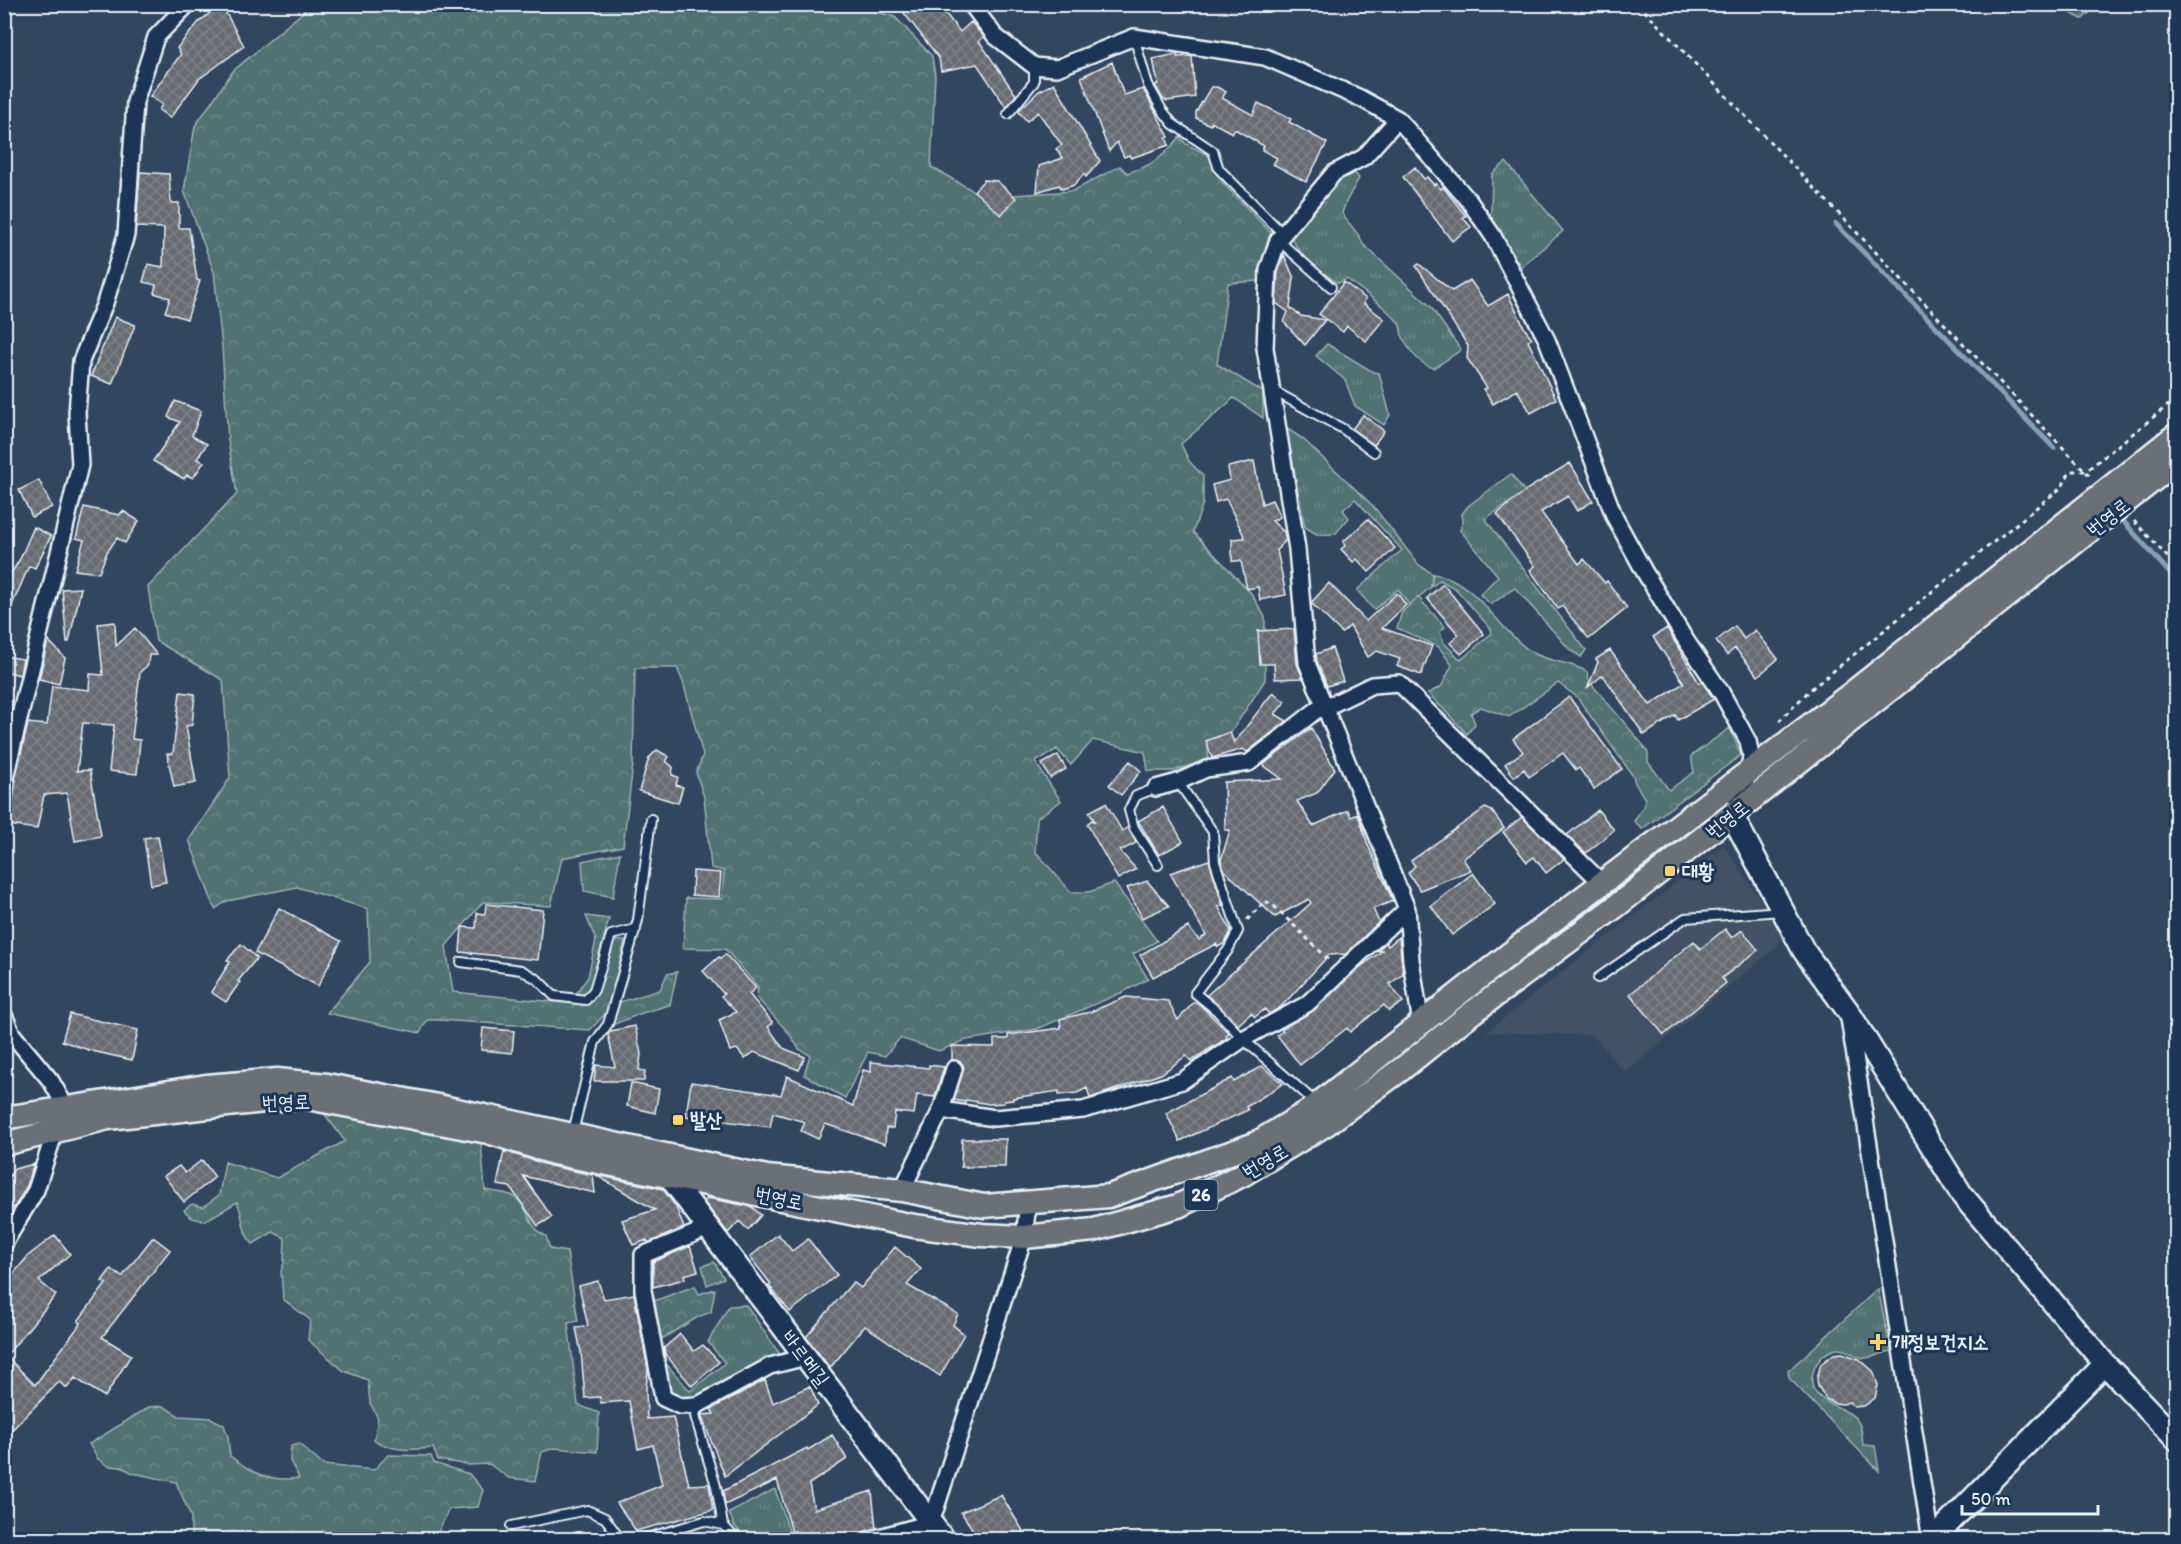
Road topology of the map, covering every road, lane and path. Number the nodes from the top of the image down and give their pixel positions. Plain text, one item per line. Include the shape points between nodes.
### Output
1 (188, 4) edge
2 (971, 4) edge
3 (1638, 4) edge
4 (1134, 37) junction
5 (1034, 66) junction
6 (1008, 114) dead end
7 (1398, 119) junction
8 (1280, 237) junction
9 (1331, 287) dead end
10 (1272, 390) junction
11 (2176, 399) edge
12 (2176, 435) edge
13 (1374, 452) dead end
14 (2176, 462) edge
15 (2086, 471) junction
16 (2112, 500) junction
17 (2176, 566) edge
18 (1323, 705) junction
19 (1776, 724) dead end
20 (1748, 773) junction
21 (4, 782) edge
22 (1178, 782) junction
23 (1156, 788) joint
24 (1732, 815) junction
25 (651, 819) dead end
26 (1158, 865) dead end
27 (1602, 883) junction
28 (1407, 909) junction
29 (1783, 911) junction
30 (636, 929) junction
31 (1238, 931) junction
32 (461, 962) dead end
33 (1341, 972) junction
34 (1598, 978) dead end
35 (1848, 1011) junction
36 (4, 1015) edge
37 (1421, 1024) junction
38 (1243, 1039) junction
39 (954, 1069) dead end
40 (1317, 1104) junction
41 (941, 1110) junction
42 (4, 1118) edge
43 (60, 1119) junction
44 (572, 1135) junction
45 (4, 1144) edge
46 (669, 1176) junction
47 (902, 1190) junction
48 (1028, 1204) junction
49 (708, 1228) junction
50 (1024, 1238) junction
51 (4, 1244) edge
52 (806, 1357) junction
53 (2104, 1364) junction
54 (698, 1405) junction
55 (2176, 1439) edge
56 (723, 1525) junction
57 (511, 1526) dead end
58 (937, 1531) edge
59 (621, 1539) edge
60 (640, 1539) edge
61 (736, 1539) edge
62 (868, 1539) edge
63 (1931, 1539) edge

1 - 21 street via 156,38 135,102 126,235 105,303 81,361 76,413 80,465
2 - 5 street via 995,36
3 - 15 path
4 - 5 street via 1057,68
4 - 7 street via 1265,57
4 - 8 lane via 1148,85 1162,110 1173,124 1213,150 1220,169
5 - 6 lane via 1034,82
7 - 8 street via 1364,156 1334,173
7 - 20 street via 1469,201 1493,236 1547,340 1615,518 1748,741
8 - 9 lane
8 - 10 street via 1268,270 1265,348
10 - 13 lane via 1343,429
10 - 18 street via 1297,549 1307,663
11 - 15 path
12 - 16 main road, 번영로 / 26
14 - 16 main road, 번영로 / 26
15 - 16 path
15 - 19 path via 2070,471 2062,487 1810,690
16 - 17 path
16 - 20 main road, 번영로 / 26
16 - 24 main road, 번영로 / 26
18 - 22 street via 1249,764 1206,769
18 - 27 street via 1372,685 1399,683
18 - 28 street
20 - 24 street
20 - 27 main road, 번영로 / 26
22 - 23 street
22 - 31 lane via 1213,832 1215,862
23 - 26 lane via 1136,795 1129,810 1134,828
24 - 29 street
24 - 50 main road, 번영로 / 26 via 1386,1081 1325,1125 1244,1174 1178,1206 1094,1230
25 - 30 lane
27 - 37 main road, 번영로 / 26
28 - 33 street
28 - 37 street via 1410,960
29 - 34 lane via 1685,918
29 - 35 street via 1804,951
30 - 32 lane via 611,935 594,990 586,1000 554,996 521,970
30 - 44 lane via 608,1024 595,1042
31 - 33 path via 1265,902 1273,905
31 - 38 lane via 1195,993
33 - 38 street via 1308,1004
35 - 53 street via 1962,1195
35 - 63 street
36 - 43 street via 12,1034 51,1081 64,1104
37 - 40 main road, 번영로 / 26
38 - 40 lane
38 - 41 street via 1182,1081 1083,1110 995,1118
39 - 41 street
40 - 48 main road, 번영로 / 26 via 1255,1144 1109,1197
41 - 47 street
42 - 43 main road, 번영로 / 26
43 - 44 main road, 번영로 / 26 via 207,1086 277,1080 327,1085
43 - 45 main road, 번영로 / 26
43 - 46 main road, 번영로 / 26 via 108,1118 302,1097 488,1132 554,1153
43 - 51 street via 36,1190
44 - 47 main road, 번영로 / 26 via 766,1177
46 - 49 street, 바르메길
46 - 50 main road, 번영로 / 26 via 914,1226
47 - 48 main road, 번영로 / 26 via 984,1206
48 - 50 street
49 - 52 street, 바르메길
49 - 54 street via 643,1255 643,1290 663,1398 680,1406
50 - 58 street
52 - 54 street via 770,1366
52 - 58 street, 바르메길
53 - 55 street
53 - 63 street
54 - 56 lane via 695,1416
56 - 60 lane via 704,1521
56 - 61 lane
57 - 59 lane via 587,1510 605,1518
58 - 62 street

